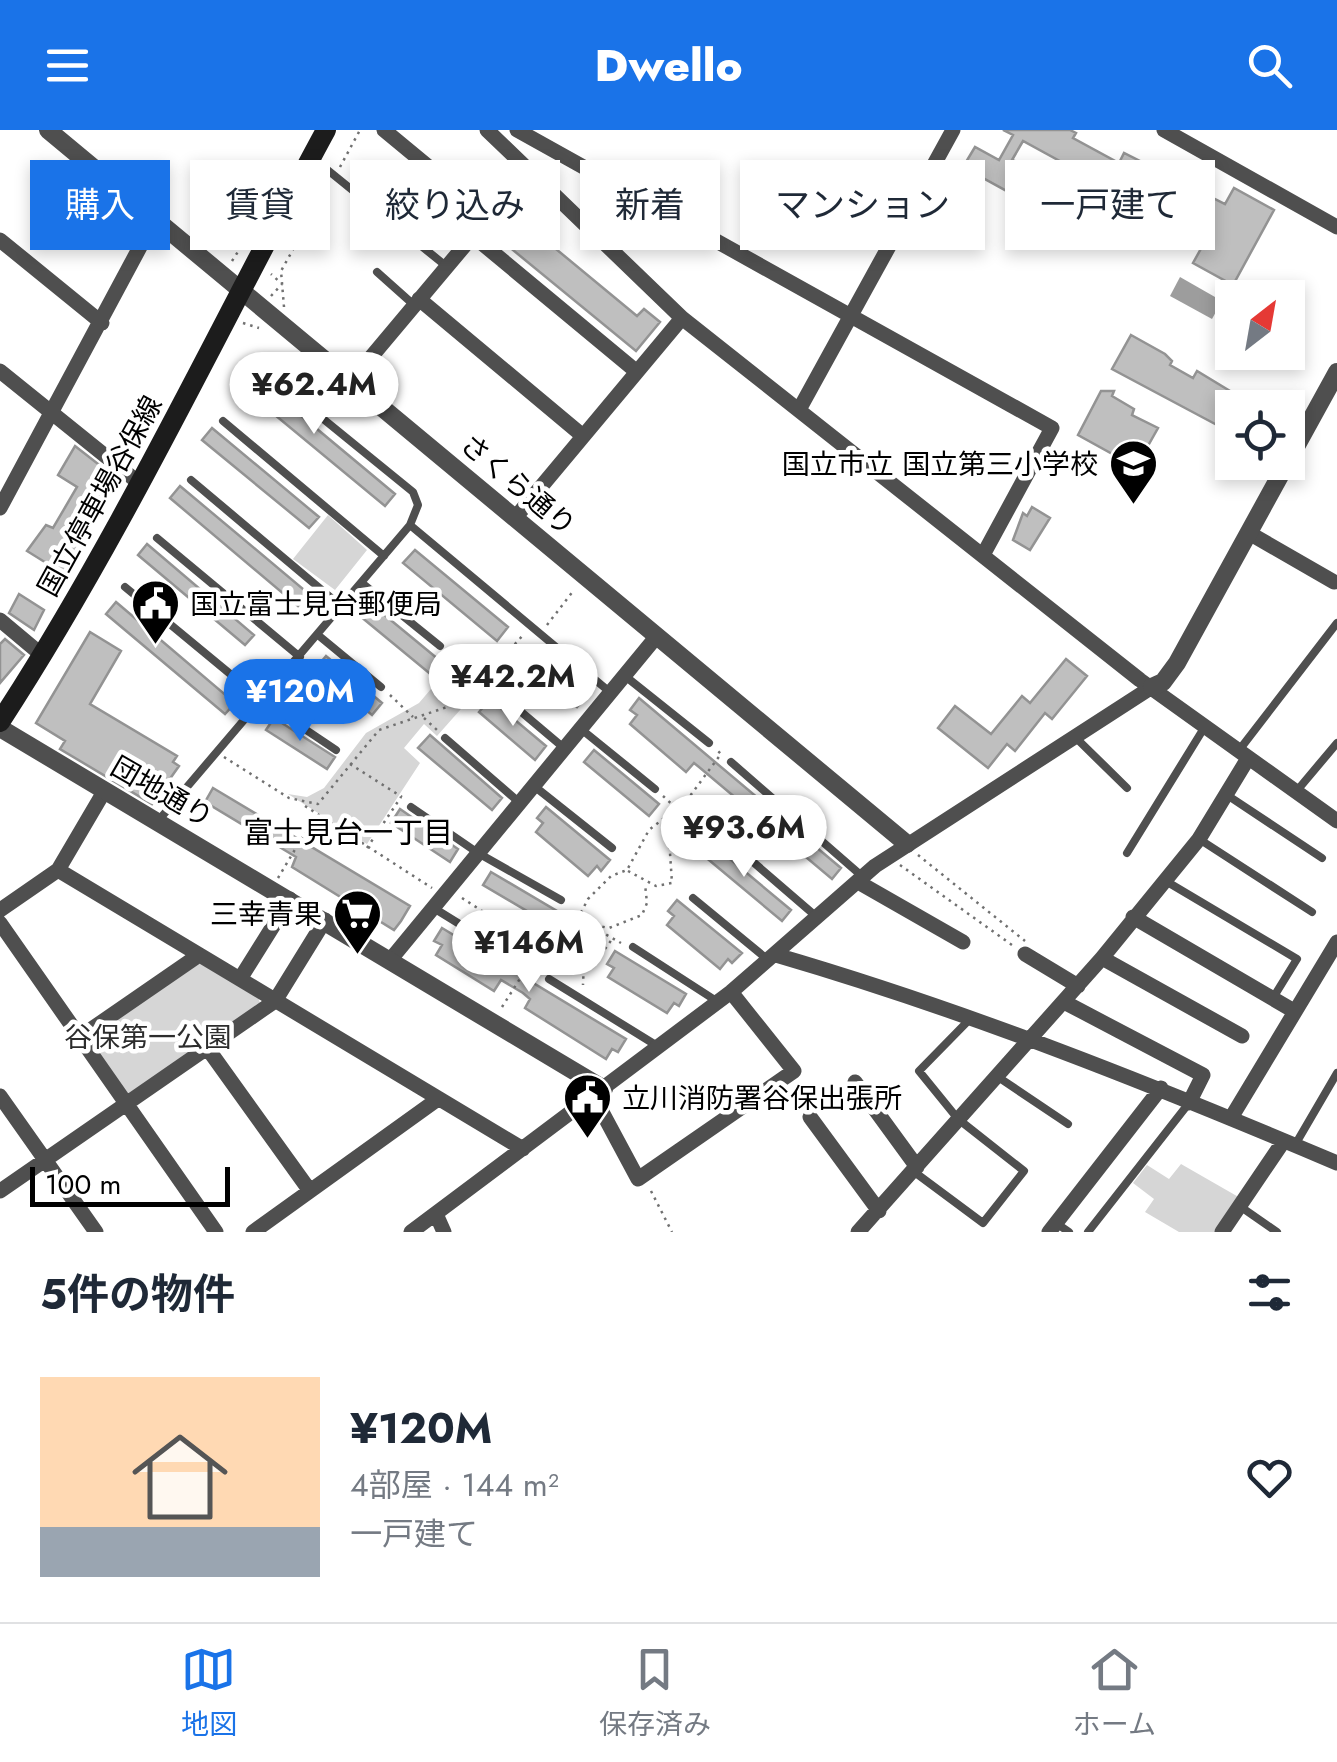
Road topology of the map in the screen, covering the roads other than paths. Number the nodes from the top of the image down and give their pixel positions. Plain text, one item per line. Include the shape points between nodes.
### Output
1 (48, 130) edge
2 (326, 130) edge
3 (339, 130) edge
4 (384, 130) edge
5 (487, 130) edge
6 (517, 130) edge
7 (953, 130) edge
8 (1164, 130) edge
9 (84, 160) edge
10 (323, 160) edge
11 (325, 160) edge
12 (420, 160) edge
13 (518, 160) edge
14 (330, 172) edge
15 (560, 201) edge
16 (1337, 227) edge
17 (170, 231) edge
18 (0, 240) edge
19 (139, 250) edge
20 (265, 250) edge
21 (459, 250) edge
22 (490, 250) edge
23 (446, 266) junction
24 (377, 272) dead end
25 (244, 293) junction
26 (416, 302) junction
27 (852, 314) junction
28 (682, 318) junction
29 (102, 323) junction
30 (252, 361) dead end
31 (0, 371) edge
32 (637, 372) junction
33 (351, 381) junction
34 (1334, 384) edge
35 (800, 408) junction
36 (53, 413) junction
37 (223, 421) dead end
38 (583, 436) junction
39 (190, 480) dead end
40 (138, 483) junction
41 (0, 508) edge
42 (515, 518) junction
43 (410, 525) junction
44 (1249, 534) junction
45 (158, 538) dead end
46 (983, 555) junction
47 (384, 556) junction
48 (1336, 581) edge
49 (362, 582) junction
50 (125, 587) dead end
51 (342, 607) junction
52 (0, 620) edge
53 (1337, 623) edge
54 (318, 636) junction
55 (657, 636) junction
56 (440, 646) road end
57 (43, 656) junction
58 (300, 657) junction
59 (625, 676) junction
60 (1152, 687) junction
61 (381, 688) road end
62 (611, 693) junction
63 (506, 699) road end
64 (263, 702) junction
65 (0, 725) edge
66 (1204, 728) junction
67 (581, 729) junction
68 (1074, 736) junction
69 (445, 738) road end
70 (1337, 743) edge
71 (709, 744) road end
72 (564, 749) junction
73 (336, 750) dead end
74 (1242, 756) junction
75 (730, 762) dead end
76 (534, 786) junction
77 (1127, 788) dead end
78 (654, 789) road end
79 (105, 790) junction
80 (1295, 793) junction
81 (1228, 796) junction
82 (520, 803) junction
83 (411, 807) dead end
84 (158, 821) junction
85 (1337, 821) edge
86 (723, 836) road end
87 (1199, 838) junction
88 (910, 847) junction
89 (612, 848) road end
90 (478, 853) junction
91 (1127, 853) dead end
92 (1322, 858) dead end
93 (58, 870) junction
94 (861, 880) junction
95 (1164, 880) junction
96 (441, 897) junction
97 (693, 898) road end
98 (290, 899) junction
99 (560, 900) dead end
100 (0, 910) edge
101 (1312, 912) dead end
102 (1134, 917) junction
103 (818, 918) junction
104 (324, 920) junction
105 (0, 923) edge
106 (963, 942) dead end
107 (1337, 942) edge
108 (633, 947) road end
109 (199, 955) junction
110 (1027, 955) road end
111 (772, 958) junction
112 (1102, 958) junction
113 (391, 959) junction
114 (516, 959) road end
115 (240, 979) junction
116 (549, 979) road end
117 (1078, 986) junction
118 (724, 997) junction
119 (1272, 998) junction
120 (276, 1001) junction
121 (1064, 1002) junction
122 (1294, 1011) junction
123 (972, 1017) junction
124 (1242, 1036) dead end
125 (80, 1037) junction
126 (1032, 1040) junction
127 (660, 1047) junction
128 (208, 1049) junction
129 (1337, 1073) edge
130 (998, 1077) junction
131 (854, 1082) dead end
132 (1162, 1088) junction
133 (599, 1093) junction
134 (0, 1096) edge
135 (438, 1099) junction
136 (1189, 1103) junction
137 (127, 1105) junction
138 (810, 1116) dead end
139 (1231, 1118) junction
140 (958, 1119) junction
141 (1068, 1124) dead end
142 (1289, 1144) junction
143 (522, 1149) junction
144 (46, 1160) junction
145 (1337, 1163) edge
146 (915, 1169) junction
147 (310, 1191) junction
148 (0, 1192) edge
149 (1241, 1207) junction
150 (878, 1211) junction
151 (436, 1214) junction
152 (1058, 1229) edge
153 (96, 1232) edge
154 (216, 1232) edge
155 (253, 1232) edge
156 (411, 1232) edge
157 (444, 1232) edge
158 (858, 1232) edge
159 (1088, 1232) edge
160 (1222, 1232) edge
161 (1277, 1232) edge

1 - 9 street, さくら通り
2 - 10 main road
3 - 11 main road
4 - 12 street
5 - 13 street
6 - 27 street
7 - 27 street
8 - 16 street
14 - 23 lane
15 - 28 street
17 - 25 street, さくら通り
18 - 29 street
19 - 29 street
20 - 25 main road, 国立停車場谷保線
21 - 23 street
22 - 32 street
23 - 26 street
24 - 26 lane
25 - 33 street, さくら通り
25 - 40 main road, 国立停車場谷保線
26 - 33 street
26 - 38 street
27 - 35 street
27 - 46 street via 1052,428
28 - 32 street
28 - 35 street
29 - 36 street
30 - 43 lane via 412,492 418,505
31 - 36 street
32 - 38 street
33 - 42 street, さくら通り
34 - 44 street
35 - 46 street
36 - 40 street
36 - 41 street
37 - 47 lane
38 - 42 street
39 - 51 lane
40 - 57 main road, 国立停車場谷保線
42 - 55 street, さくら通り
43 - 47 lane
43 - 62 lane
44 - 48 street
44 - 60 street via 1177,663
45 - 58 lane
46 - 60 street
47 - 49 lane
49 - 51 lane
49 - 56 lane
50 - 64 lane
51 - 54 lane
52 - 57 street
53 - 74 lane
54 - 58 lane
54 - 61 lane
55 - 59 street
55 - 88 street, さくら通り
57 - 65 main road, 国立停車場谷保線
58 - 64 lane
59 - 62 street
59 - 71 lane
60 - 66 street
60 - 68 street
62 - 67 street
63 - 72 lane
64 - 73 lane
64 - 84 lane
65 - 79 street, 団地通り
66 - 74 street
66 - 91 lane
67 - 72 street
67 - 78 lane
68 - 77 lane
68 - 88 street
69 - 82 lane
70 - 80 lane
72 - 76 street
74 - 80 street
74 - 81 street
75 - 94 lane
76 - 82 street
76 - 89 lane
79 - 84 street, 団地通り
79 - 93 street
80 - 85 street
81 - 87 street
81 - 92 lane
82 - 90 street
83 - 90 lane
84 - 98 street, 団地通り
86 - 103 lane
87 - 95 street
87 - 101 lane
88 - 94 street
90 - 96 street
90 - 99 lane
93 - 100 street
93 - 109 street
94 - 103 street
94 - 106 street
95 - 102 street
95 - 119 lane via 1297,959
96 - 113 street
96 - 114 lane
97 - 111 lane
98 - 104 street, 団地通り
98 - 115 street
102 - 112 street
102 - 119 street
103 - 111 street
104 - 113 street, 団地通り
104 - 120 street
105 - 125 street
107 - 122 street
108 - 118 lane
109 - 115 street
109 - 125 street
110 - 117 street
111 - 118 street
111 - 123 street
112 - 117 street
112 - 124 street
113 - 133 street, 団地通り
115 - 120 street
116 - 127 lane
117 - 121 street
118 - 127 street
118 - 133 street via 794,1071 638,1180
119 - 122 street
120 - 128 street
120 - 135 street
121 - 126 street
121 - 136 street via 1203,1075
122 - 139 street
123 - 126 street
123 - 140 lane via 919,1070
125 - 137 street
126 - 130 street
126 - 132 street
127 - 133 street
128 - 137 street
128 - 147 street
129 - 142 lane
130 - 140 street
130 - 141 lane
131 - 146 street
132 - 136 street
132 - 152 street
133 - 143 street
134 - 144 street
135 - 143 street
135 - 147 street
136 - 139 street
136 - 159 lane
137 - 144 street
137 - 154 street
138 - 150 street
139 - 142 street
140 - 146 street
140 - 146 lane via 1024,1171 983,1223
142 - 145 street
142 - 149 street
143 - 151 street
144 - 148 street
144 - 153 street
146 - 150 street
147 - 155 street
149 - 160 street
149 - 161 lane
150 - 158 street
151 - 156 street
151 - 157 street

